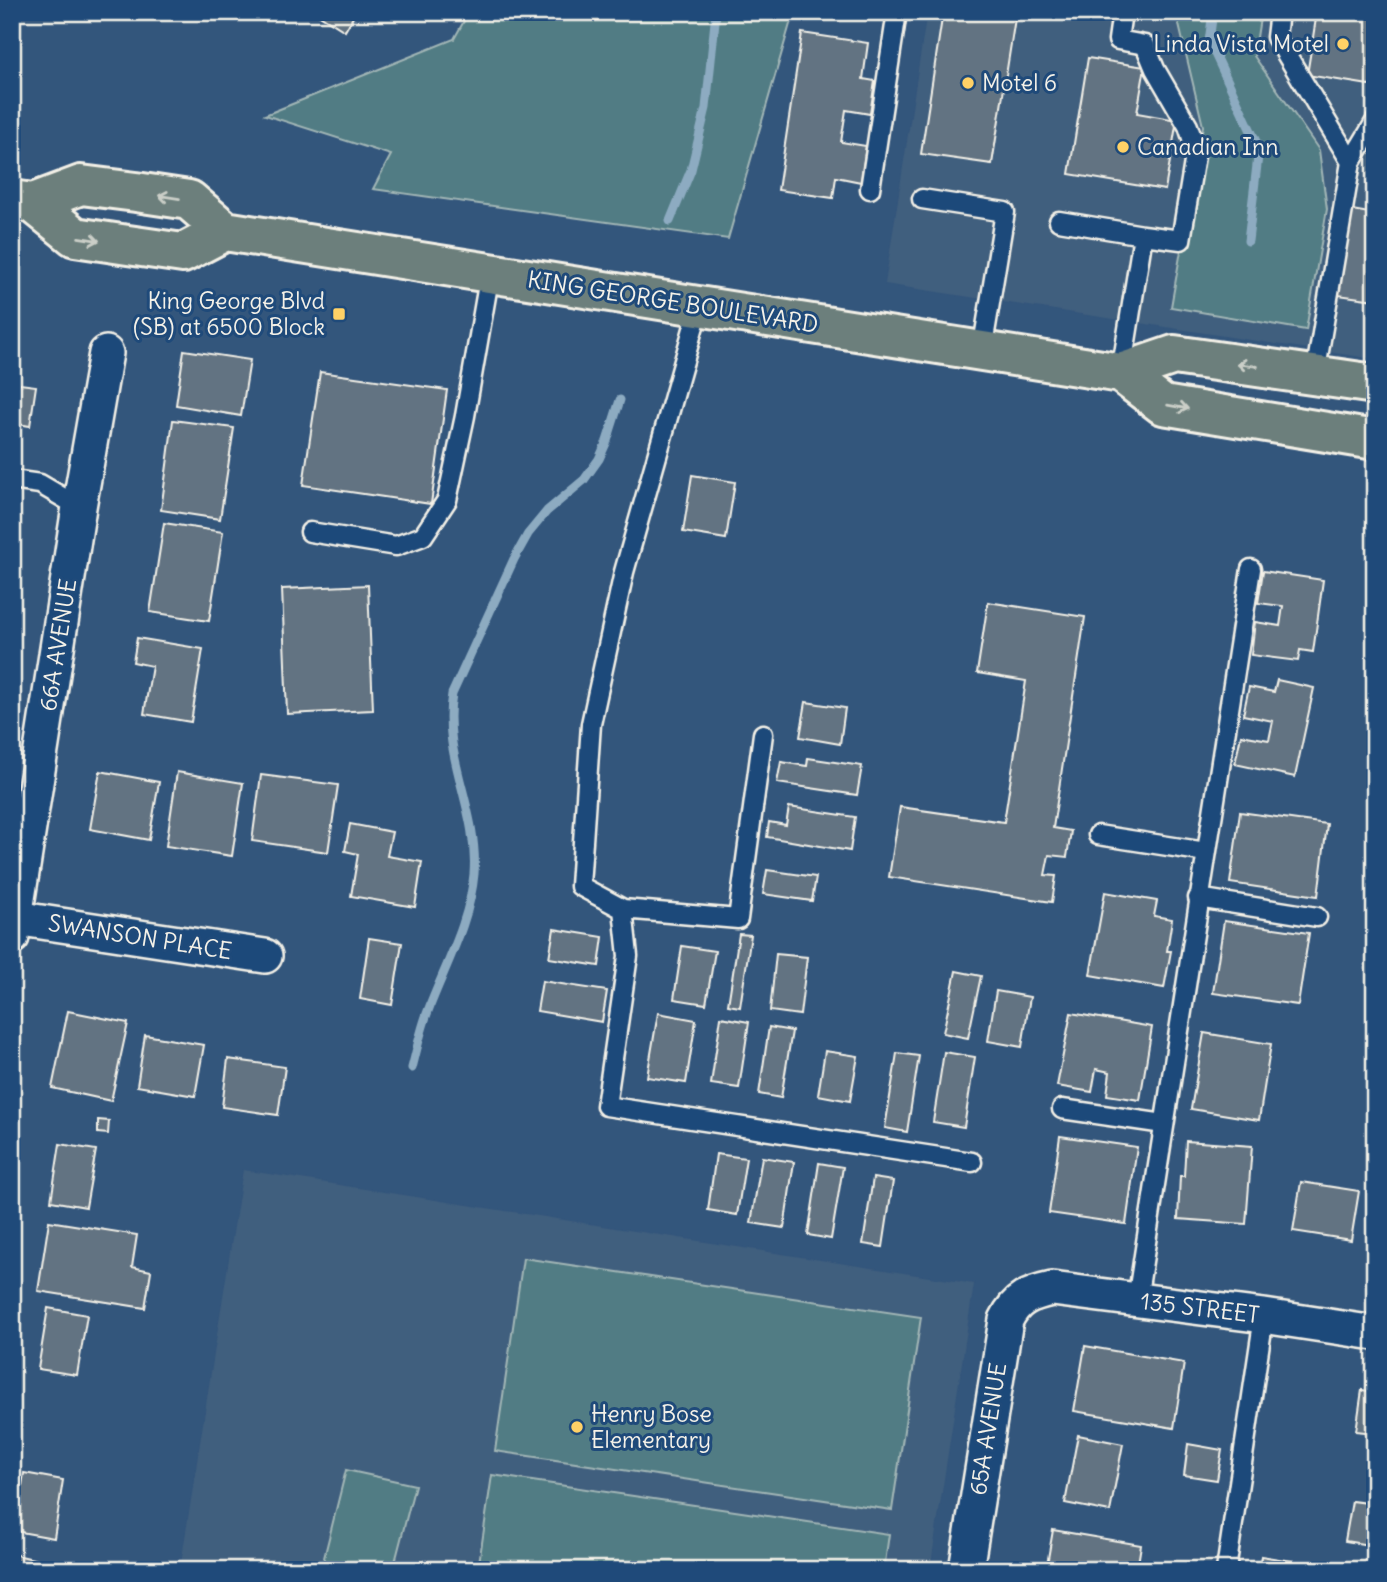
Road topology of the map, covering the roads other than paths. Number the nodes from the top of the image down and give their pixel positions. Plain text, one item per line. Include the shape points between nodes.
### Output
1 (897, 12) edge
2 (1122, 12) edge
3 (1279, 12) edge
4 (1375, 122) edge
5 (1351, 162) junction
6 (870, 189) dead end
7 (922, 199) dead end
8 (23, 202) edge
9 (1059, 221) dead end
10 (225, 230) junction
11 (1143, 235) junction
12 (490, 273) junction
13 (699, 308) junction
14 (982, 351) junction
15 (106, 353) dead end
16 (1121, 373) junction
17 (1315, 375) junction
18 (1375, 384) edge
19 (1375, 440) edge
20 (12, 480) edge
21 (79, 507) junction
22 (310, 532) dead end
23 (1251, 569) dead end
24 (763, 734) dead end
25 (1098, 835) dead end
26 (1206, 852) junction
27 (1198, 898) junction
28 (623, 909) junction
29 (1317, 917) dead end
30 (14, 928) edge
31 (265, 956) dead end
32 (1062, 1109) dead end
33 (1164, 1124) junction
34 (972, 1162) dead end
35 (1025, 1296) joint
36 (1137, 1300) junction
37 (1264, 1315) junction
38 (1375, 1333) edge
39 (966, 1570) edge
40 (1226, 1570) edge

1 - 6 lane
2 - 11 lane via 1118,40 1145,45 1196,150 1181,240
3 - 5 lane via 1276,37
4 - 5 lane
5 - 17 lane
7 - 14 lane via 1005,212
10 -> 8 main road via 189,200 135,191 81,185
8 -> 10 main road via 75,237 161,250 183,253
9 - 11 lane
10 - 12 main road, KING GEORGE BOULEVARD
11 - 16 lane
12 - 13 main road, KING GEORGE BOULEVARD
12 - 22 lane via 447,500 423,536 396,546
13 - 14 main road, KING GEORGE BOULEVARD
13 - 28 lane via 624,572 591,724 580,886
14 - 16 main road, KING GEORGE BOULEVARD
15 - 21 street, 66A AVENUE
17 -> 16 main road, KING GEORGE BOULEVARD via 1174,355
16 -> 19 main road, KING GEORGE BOULEVARD via 1163,405
17 - 18 main road, KING GEORGE BOULEVARD
20 - 21 lane via 40,484
21 - 30 street, 66A AVENUE
23 - 26 lane
24 - 28 lane via 738,919
25 - 26 lane
26 - 27 lane
27 - 29 lane
27 - 33 lane
28 - 34 lane via 628,956 606,1106
30 - 31 street, SWANSON PLACE
32 - 33 lane
33 - 36 lane
35 - 36 street, 135 STREET via 1052,1289
35 - 39 street, 65A AVENUE via 1006,1320
36 - 37 street, 135 STREET
37 - 38 street, 135 STREET
37 - 40 lane

